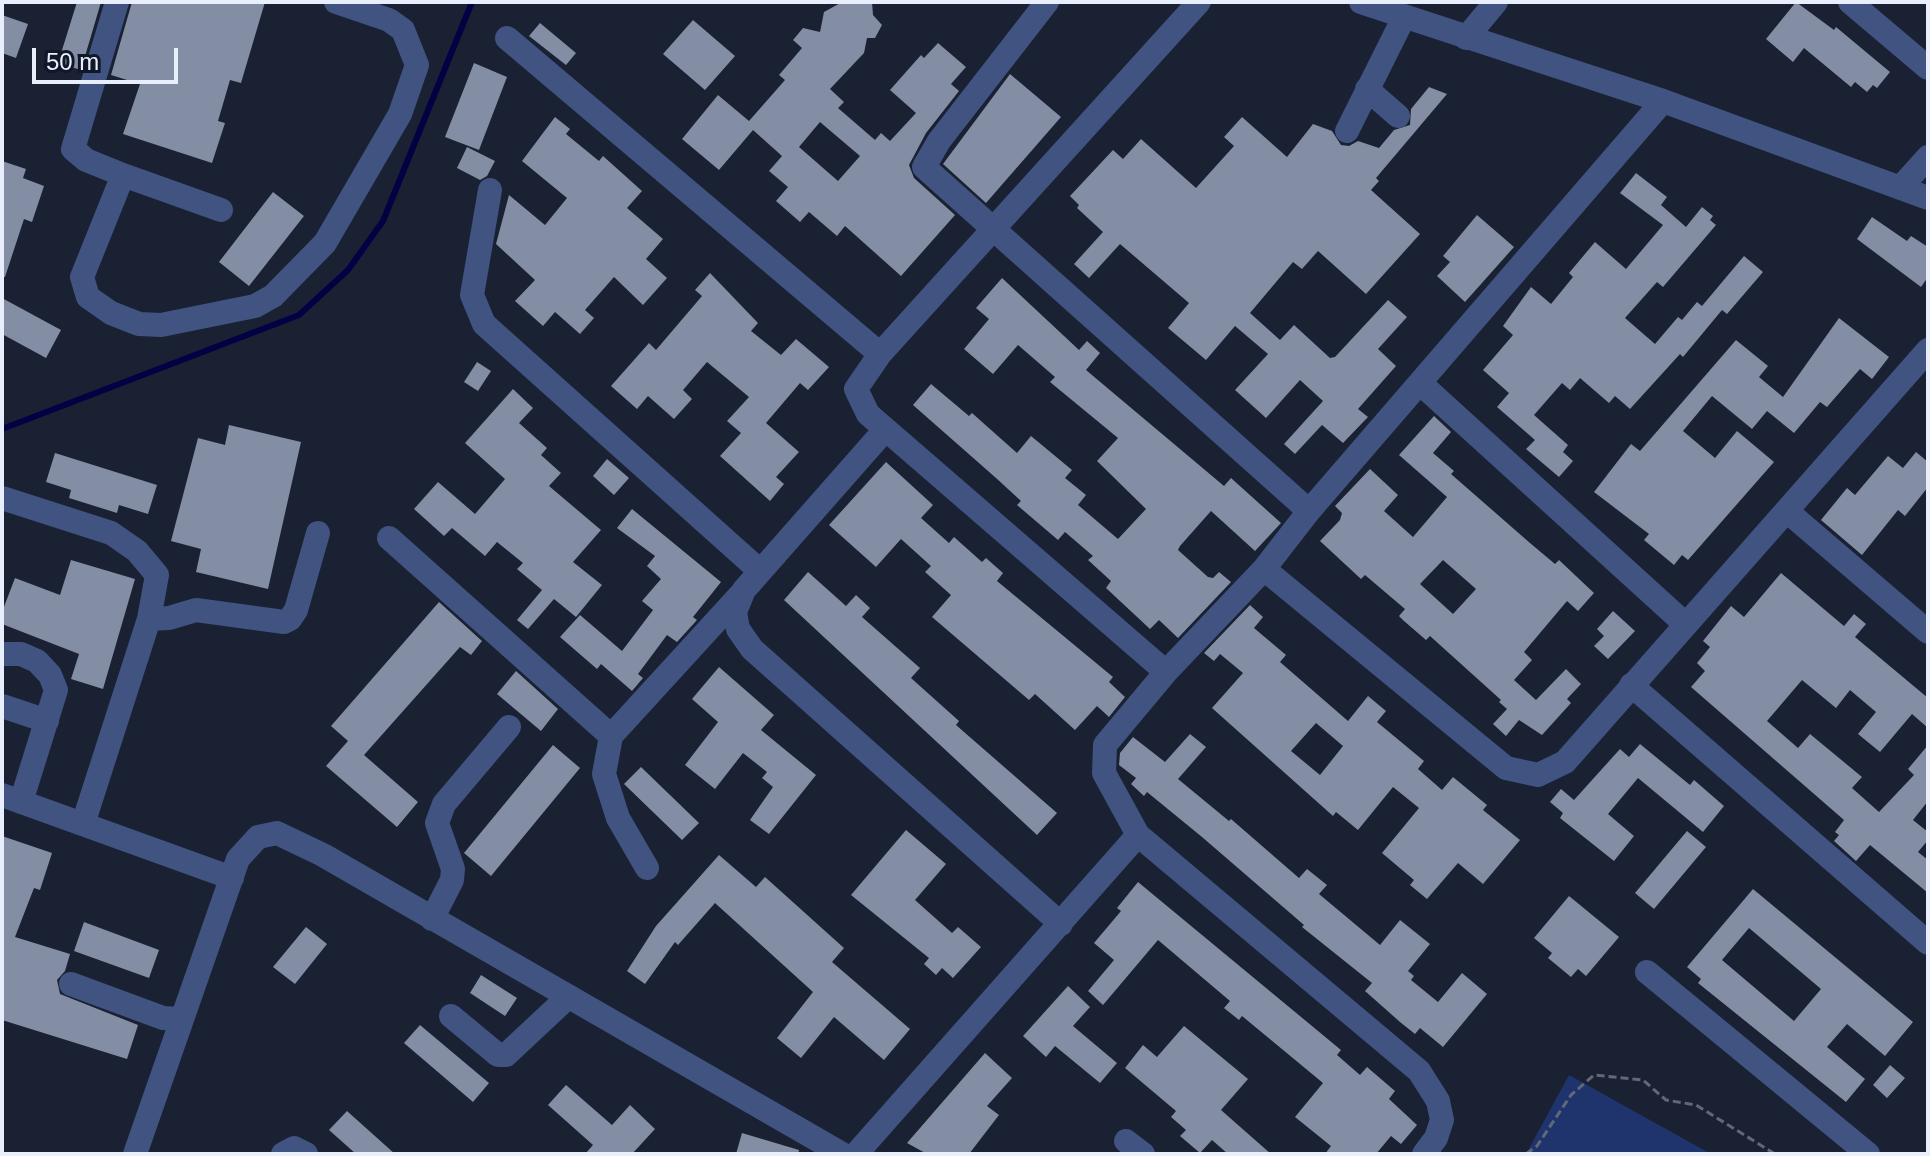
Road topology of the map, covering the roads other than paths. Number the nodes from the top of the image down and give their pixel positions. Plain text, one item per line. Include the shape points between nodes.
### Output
1 (117, 2) edge
2 (336, 2) edge
3 (1047, 2) edge
4 (1199, 2) edge
5 (1361, 2) edge
6 (1496, 2) edge
7 (1850, 2) edge
8 (1404, 17) junction
9 (507, 38) dead end
10 (1466, 38) junction
11 (1928, 68) edge
12 (1367, 89) junction
13 (1663, 101) junction
14 (1398, 116) dead end
15 (1347, 131) dead end
16 (1928, 157) edge
17 (123, 175) junction
18 (1900, 188) junction
19 (490, 190) dead end
20 (1928, 198) edge
21 (221, 210) dead end
22 (991, 230) junction
23 (1928, 350) edge
24 (880, 354) junction
25 (1420, 383) junction
26 (884, 431) junction
27 (2, 498) edge
28 (1309, 511) junction
29 (1788, 512) junction
30 (318, 533) dead end
31 (389, 538) dead end
32 (1264, 569) junction
33 (760, 571) junction
34 (744, 590) junction
35 (149, 619) junction
36 (1684, 623) junction
37 (1928, 632) edge
38 (2, 654) edge
39 (1166, 672) junction
40 (1631, 685) junction
41 (2, 706) edge
42 (47, 721) junction
43 (509, 727) dead end
44 (611, 736) junction
45 (11, 799) edge
46 (83, 824) junction
47 (1138, 835) junction
48 (647, 868) dead end
49 (232, 878) junction
50 (432, 919) junction
51 (1061, 924) junction
52 (1928, 943) edge
53 (1647, 972) dead end
54 (71, 984) dead end
55 (568, 997) junction
56 (451, 1016) dead end
57 (182, 1019) junction
58 (806, 1146) edge
59 (135, 1154) edge
60 (283, 1154) edge
61 (306, 1154) edge
62 (842, 1154) edge
63 (856, 1154) edge
64 (1424, 1154) edge
65 (1868, 1154) edge

1 - 17 street via 73,149
2 - 17 street via 403,30 417,65 400,114 339,225 273,296 255,306 161,325 139,324 88,297 82,277
3 - 22 street via 924,167
4 - 22 street
5 - 8 street
6 - 10 street
7 - 11 street
8 - 10 street
8 - 12 street
9 - 24 street
10 - 13 street
12 - 14 street
12 - 15 street
13 - 18 street
13 - 25 street
16 - 18 street
17 - 21 street
18 - 20 street
19 - 33 street via 472,295 484,324
22 - 24 street
22 - 28 street
23 - 29 street
24 - 26 street via 856,389
25 - 28 street
25 - 36 street
26 - 33 street
26 - 39 street
27 - 35 street via 111,533 137,551 157,575
28 - 32 street
29 - 36 street
29 - 37 street
30 - 35 street via 290,619 196,610
31 - 44 street
32 - 39 street
32 - 40 street via 1506,768 1538,775 1565,762
33 - 34 street
34 - 44 street
34 - 51 street via 735,612 738,629 752,649
35 - 46 street
36 - 40 street
38 - 42 street via 37,661 50,675 56,690
39 - 47 street via 1105,745 1104,773
40 - 52 street
41 - 42 street
42 - 45 street
43 - 50 street via 444,804 437,823 452,880
44 - 48 street via 604,774 618,818
45 - 46 street
46 - 49 street
47 - 51 street
47 - 64 street via 1419,1071 1438,1101 1442,1120
49 - 50 street via 251,842 277,833
49 - 57 street
50 - 55 street
51 - 63 street
53 - 65 street
54 - 57 street via 163,1018
55 - 56 street via 506,1055 498,1055
55 - 58 street
57 - 59 street
58 - 62 street
60 - 61 street via 294,1148

